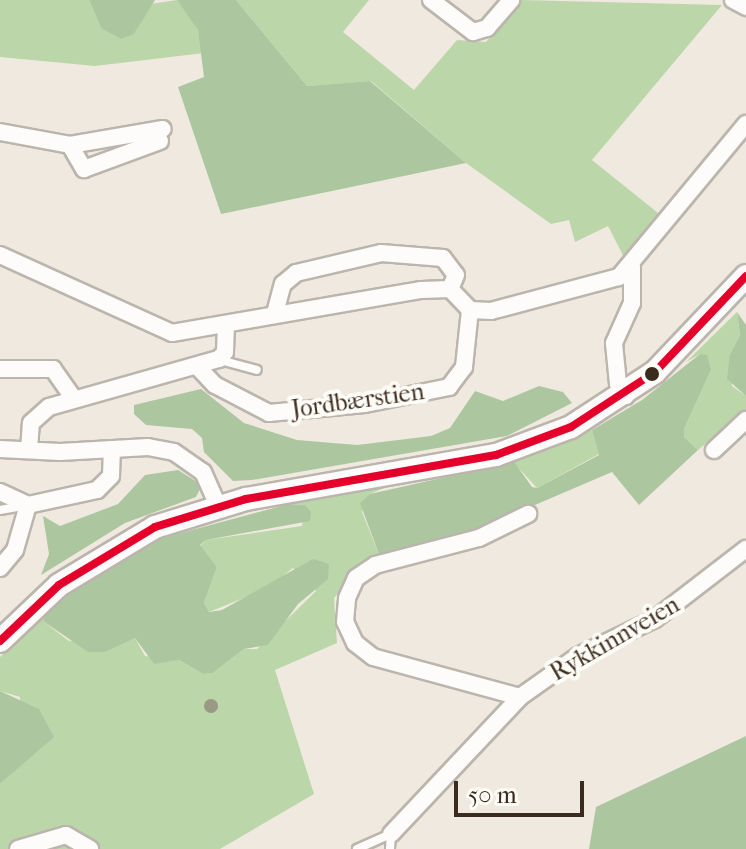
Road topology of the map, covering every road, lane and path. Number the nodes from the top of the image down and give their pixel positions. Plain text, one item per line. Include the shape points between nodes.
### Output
1 (431, 0) edge
2 (511, 0) edge
3 (733, 0) edge
4 (746, 7) edge
5 (746, 124) edge
6 (0, 132) edge
7 (70, 145) junction
8 (0, 255) edge
9 (632, 267) junction
10 (746, 276) edge
11 (450, 289) junction
12 (470, 310) junction
13 (275, 313) junction
14 (226, 324) junction
15 (219, 359) junction
16 (197, 366) junction
17 (0, 369) edge
18 (257, 370) dead end
19 (626, 396) junction
20 (73, 398) junction
21 (746, 420) edge
22 (0, 449) edge
23 (112, 449) junction
24 (29, 450) junction
25 (714, 450) dead end
26 (0, 492) edge
27 (28, 505) junction
28 (218, 505) junction
29 (0, 510) edge
30 (528, 514) dead end
31 (746, 549) edge
32 (0, 568) edge
33 (0, 641) edge
34 (520, 697) junction
35 (390, 841) edge
36 (18, 849) edge
37 (90, 849) edge
38 (357, 849) edge

1 - 2 street via 473,32 487,28
3 - 4 street
5 - 9 street
6 - 7 street
7 - 7 street via 84,169 162,135
8 - 14 street via 157,330
9 - 12 street via 601,285 491,311
9 - 19 street via 632,303 614,343 618,384
10 - 19 street via 687,342
11 - 12 street
11 - 13 street
11 - 13 street via 456,275 443,258 381,253 296,273 283,284
12 - 16 street, Jordbærstien via 464,367 449,387 365,404 269,413 215,385
13 - 14 street
14 - 15 street via 225,352
15 - 16 street
15 - 18 lane
16 - 20 street
17 - 20 street via 53,369
19 - 28 street via 571,427 496,455
20 - 24 street via 38,413 27,432
21 - 25 street
22 - 24 street
23 - 24 street
23 - 27 street via 111,476 97,490
23 - 28 street via 148,447 192,461 209,481
26 - 27 street
27 - 29 lane
27 - 32 street via 15,550
28 - 33 street via 155,527 98,557 59,585
30 - 34 street via 479,538 375,565 356,578 345,622 355,643 373,657
31 - 34 street, Rykkinnveien via 655,619 578,656
34 - 35 street, Rykkinnveien
35 - 38 lane
36 - 37 street via 66,835

